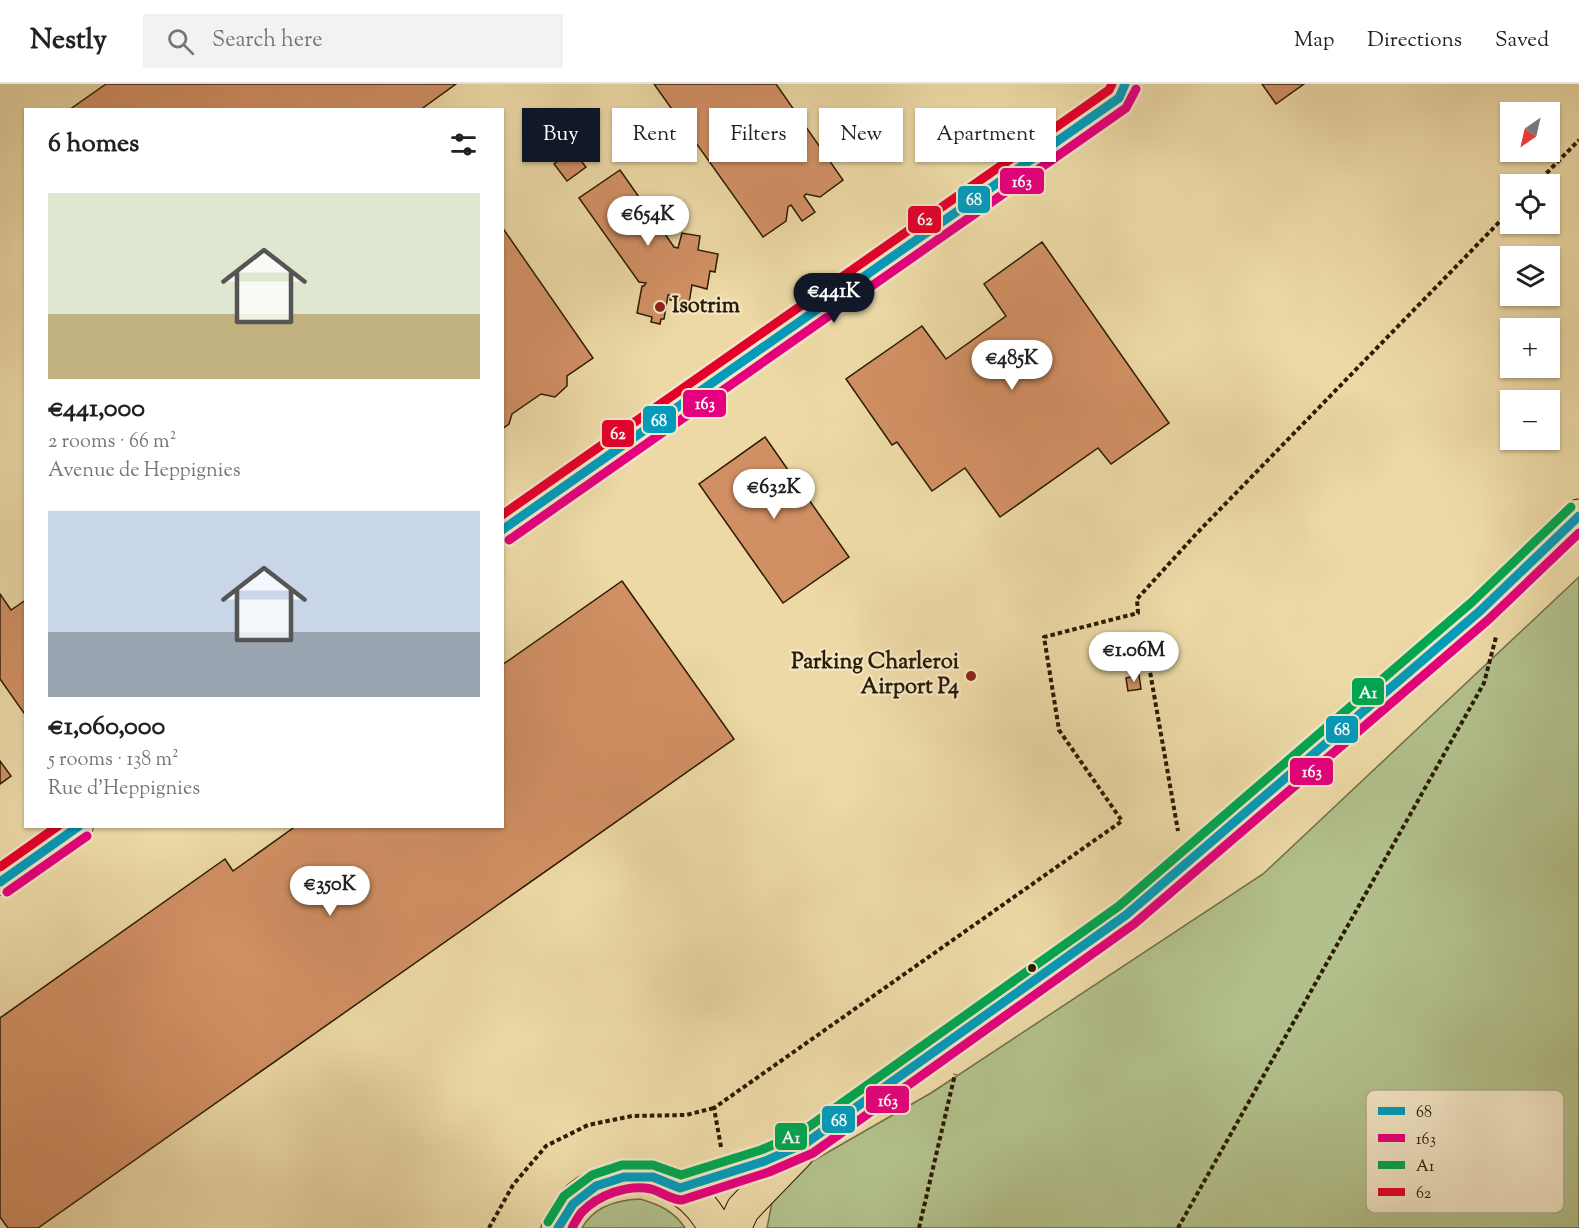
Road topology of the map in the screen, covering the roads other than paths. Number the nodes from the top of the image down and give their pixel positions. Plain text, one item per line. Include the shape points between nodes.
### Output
1 (1125, 84) edge
2 (1579, 516) edge
3 (504, 529) edge
4 (77, 828) edge
5 (0, 882) edge
6 (806, 1143) junction
7 (680, 1188) junction
8 (558, 1228) edge
9 (715, 1228) edge
10 (734, 1228) edge

1 - 3 street via 1119,98
2 - 6 main road via 1480,611 1126,915
4 - 5 street
6 - 7 main road via 765,1161
6 - 10 main road via 743,1209
7 - 8 main road via 653,1177 624,1177 596,1186 573,1204
7 - 9 main road via 700,1204

